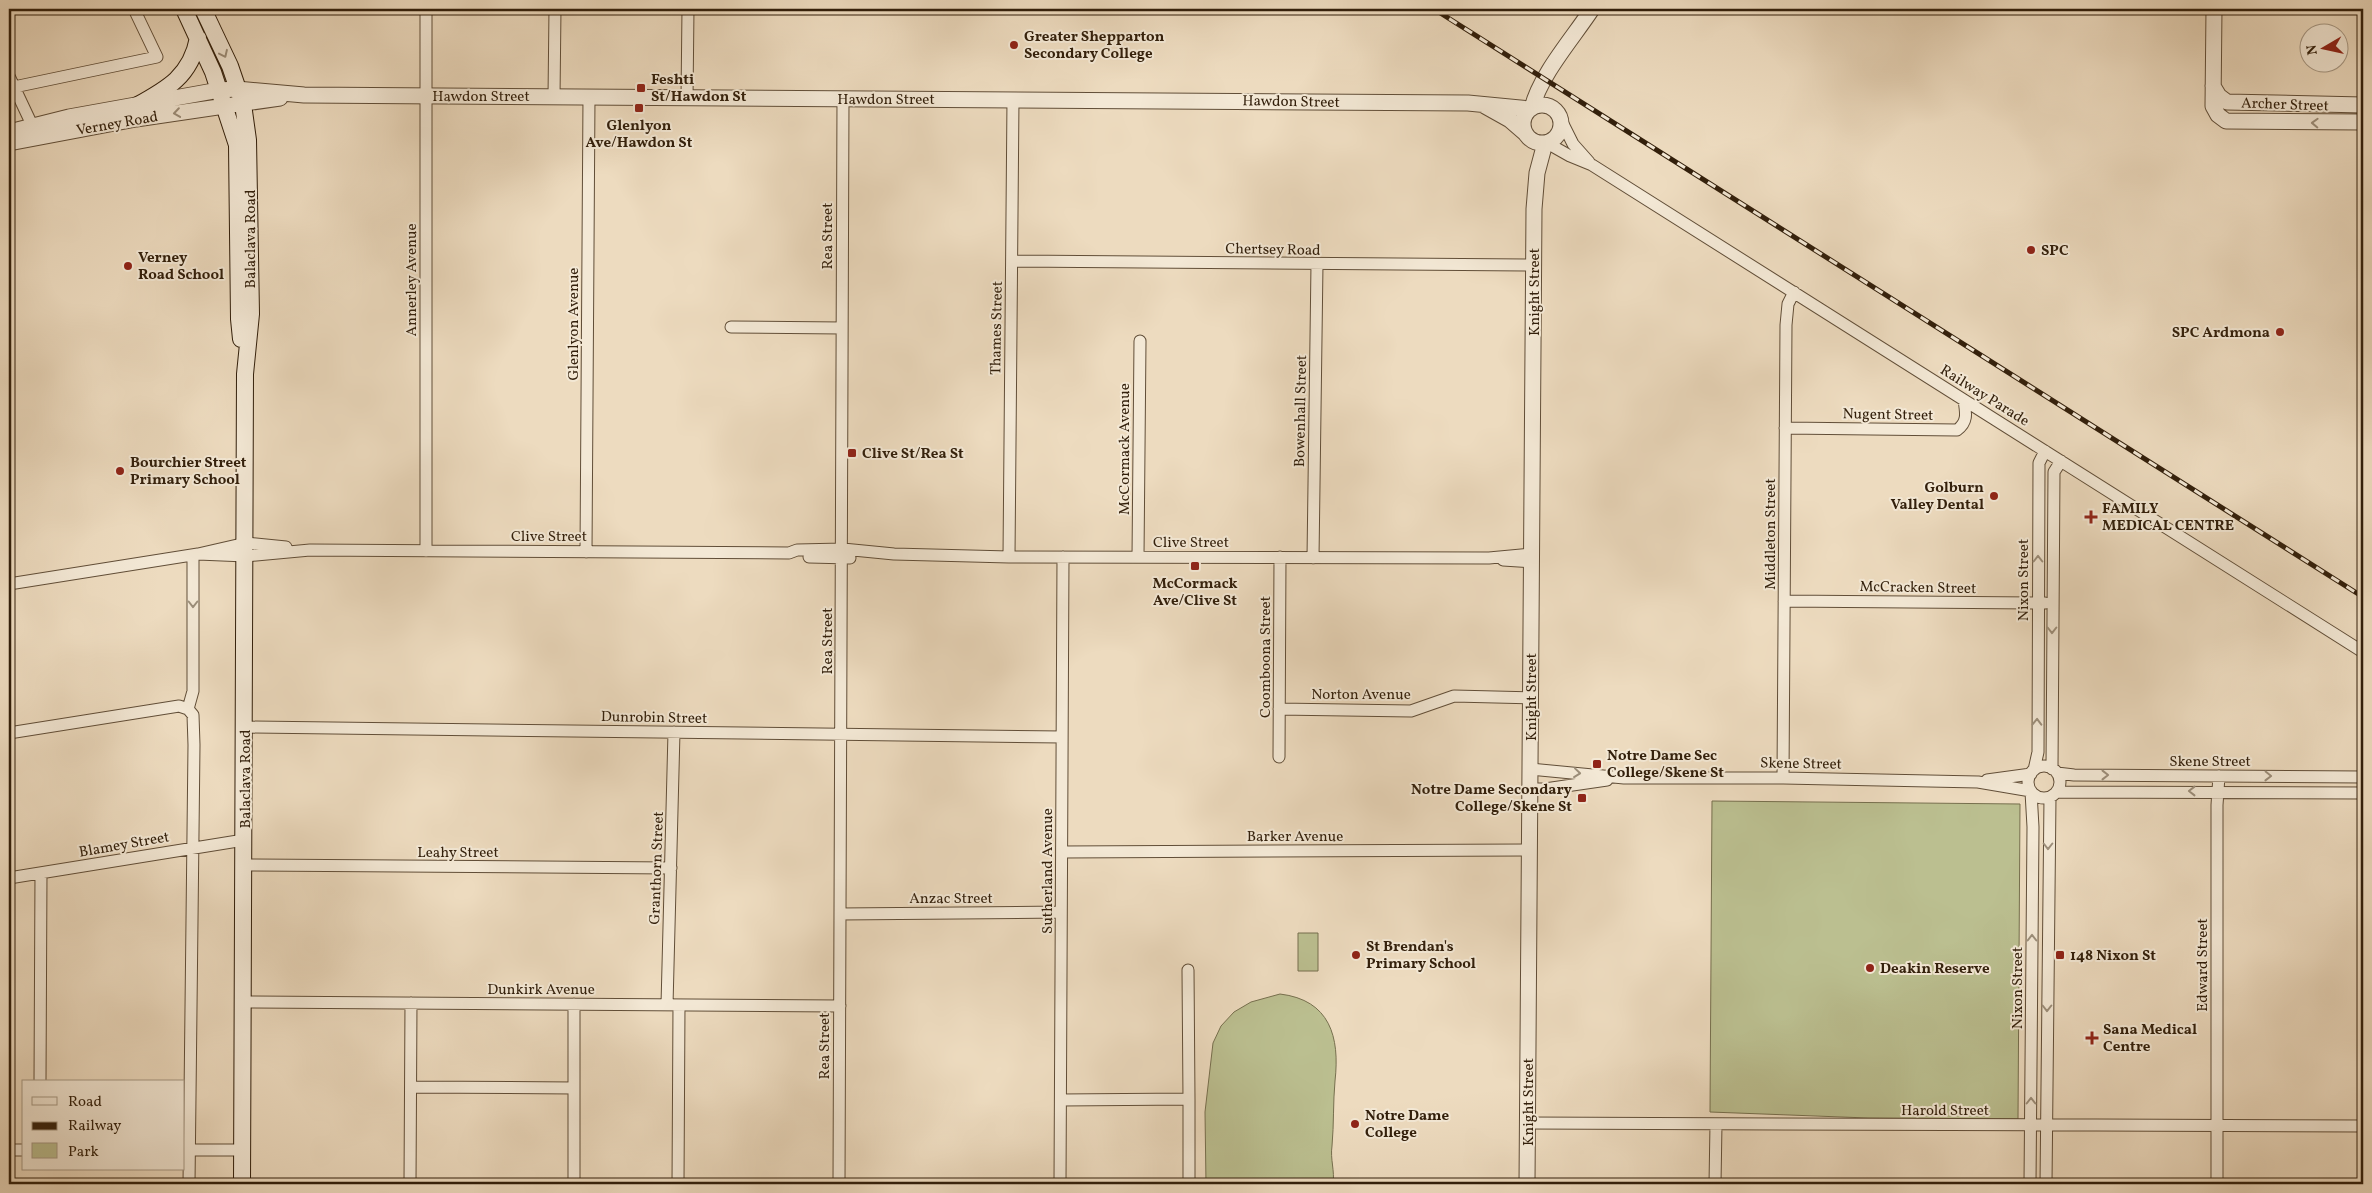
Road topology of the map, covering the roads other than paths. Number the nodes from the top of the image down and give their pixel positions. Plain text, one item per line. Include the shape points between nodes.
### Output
1 (134, 9) edge
2 (184, 9) edge
3 (203, 9) edge
4 (426, 9) edge
5 (554, 9) edge
6 (688, 9) edge
7 (1592, 9) edge
8 (2214, 9) edge
9 (198, 38) junction
10 (1560, 57) junction
11 (11, 81) edge
12 (2213, 86) junction
13 (219, 90) junction
14 (240, 96) junction
15 (426, 96) junction
16 (554, 97) junction
17 (589, 97) junction
18 (687, 98) junction
19 (843, 99) junction
20 (1013, 99) junction
21 (1468, 103) junction
22 (2363, 105) edge
23 (136, 106) junction
24 (226, 107) junction
25 (1531, 109) junction
26 (1555, 112) junction
27 (2363, 122) edge
28 (33, 127) junction
29 (9, 132) edge
30 (1526, 135) junction
31 (9, 143) edge
32 (1546, 143) junction
33 (1592, 165) junction
34 (1534, 209) junction
35 (1012, 261) junction
36 (1318, 264) junction
37 (1534, 265) junction
38 (1794, 292) junction
39 (731, 327) dead end
40 (842, 328) junction
41 (1140, 341) dead end
42 (245, 374) junction
43 (1964, 400) junction
44 (1785, 428) junction
45 (2046, 451) junction
46 (2061, 461) junction
47 (246, 549) junction
48 (426, 551) junction
49 (586, 552) junction
50 (196, 554) junction
51 (843, 554) junction
52 (1009, 557) junction
53 (1063, 557) junction
54 (1280, 557) junction
55 (1138, 558) junction
56 (1313, 558) junction
57 (1532, 558) junction
58 (9, 584) edge
59 (1784, 601) junction
60 (2038, 603) junction
61 (2052, 603) junction
62 (2363, 652) edge
63 (1531, 698) junction
64 (188, 709) junction
65 (1279, 709) junction
66 (245, 727) junction
67 (674, 732) junction
68 (9, 733) edge
69 (842, 734) junction
70 (1062, 737) junction
71 (1279, 757) dead end
72 (1530, 769) junction
73 (2054, 771) junction
74 (2032, 772) junction
75 (2219, 776) junction
76 (2363, 777) edge
77 (1624, 778) junction
78 (1783, 778) junction
79 (1978, 782) junction
80 (1530, 789) junction
81 (2218, 791) junction
82 (2031, 792) junction
83 (2363, 793) edge
84 (2053, 795) junction
85 (244, 840) junction
86 (193, 848) junction
87 (1530, 850) junction
88 (1062, 852) junction
89 (244, 865) junction
90 (671, 868) junction
91 (42, 873) junction
92 (9, 878) edge
93 (1061, 912) junction
94 (840, 914) junction
95 (1188, 970) dead end
96 (242, 1002) junction
97 (411, 1003) junction
98 (574, 1004) junction
99 (673, 1005) junction
100 (840, 1006) junction
101 (40, 1080) edge
102 (411, 1087) junction
103 (574, 1088) junction
104 (1189, 1099) junction
105 (1060, 1100) junction
106 (1528, 1123) junction
107 (1716, 1124) junction
108 (2031, 1125) junction
109 (2046, 1125) junction
110 (2217, 1126) junction
111 (2363, 1126) edge
112 (9, 1150) edge
113 (22, 1150) edge
114 (186, 1150) edge
115 (242, 1150) junction
116 (189, 1184) edge
117 (242, 1184) edge
118 (410, 1184) edge
119 (574, 1184) edge
120 (678, 1184) edge
121 (839, 1184) edge
122 (1060, 1184) edge
123 (1189, 1184) edge
124 (1527, 1184) edge
125 (1715, 1184) edge
126 (2030, 1184) edge
127 (2046, 1184) edge
128 (2217, 1184) edge

1 - 11 street via 157,57
2 - 9 main road, Balaclava Road
3 -> 14 main road, Balaclava Road via 230,66
4 - 15 street, Annerley Avenue
5 - 16 street
6 - 18 street
7 - 10 street
8 - 12 street
9 - 13 main road, Balaclava Road
9 - 23 main road via 184,73
10 - 25 street via 1536,92
10 - 26 street via 1548,92
11 - 28 street
12 - 22 street, Archer Street via 2227,102
27 -> 12 street, Archer Street via 2226,121 2213,106
13 - 14 street, Hawdon Street
13 - 23 street, Verney Road
13 - 24 main road, Balaclava Road
14 - 15 street, Hawdon Street
14 - 24 street, Hawdon Street
14 - 42 main road, Balaclava Road via 249,161 251,314
15 - 16 street, Hawdon Street
15 - 48 street, Annerley Avenue
16 - 17 street, Hawdon Street
17 - 18 street, Hawdon Street
17 - 49 street, Glenlyon Avenue
18 - 19 street, Hawdon Street
19 - 20 street, Hawdon Street
19 - 40 street, Rea Street
20 - 21 street, Hawdon Street
20 - 35 street, Thames Street
21 - 25 street, Hawdon Street
21 - 30 street, Hawdon Street via 1497,112
23 - 28 street, Verney Road via 69,117
24 -> 31 street, Verney Road via 136,119
24 - 42 main road, Balaclava Road via 237,144 239,319
25 - 26 street via 1542,105
25 - 30 street via 1523,123
26 - 32 street via 1559,132
26 - 33 street, Railway Parade via 1573,144
28 - 29 street, Verney Road
30 - 32 street via 1535,142
30 - 34 street, Knight Street
32 - 33 street, Railway Parade
32 - 34 street, Knight Street via 1537,173
33 - 38 street, Railway Parade
34 - 37 street, Knight Street
35 - 36 street, Chertsey Road
35 - 52 street, Thames Street
36 - 37 street, Chertsey Road
36 - 56 street, Bowenhall Street
37 - 57 street, Knight Street
38 - 43 street, Railway Parade
38 - 44 street, Middleton Street via 1787,315
39 - 40 street
40 - 51 street, Rea Street
41 - 55 street, McCormack Avenue
42 - 47 main road, Balaclava Road
43 - 44 street, Nugent Street via 1966,419 1957,430
43 - 45 street, Railway Parade
44 - 59 street, Middleton Street
45 - 46 street, Railway Parade
60 -> 45 street, Nixon Street via 2039,463
46 - 61 street, Nixon Street via 2054,472
46 - 62 street, Railway Parade
47 - 48 street, Clive Street
47 - 50 street, Clive Street
47 - 66 main road, Balaclava Road
48 - 49 street, Clive Street
49 - 51 street, Clive Street via 788,553 797,550
50 - 58 street, Clive Street
50 -> 64 street via 193,691
51 - 52 street, Clive Street
51 - 69 street, Rea Street
52 - 53 street, Clive Street
53 - 55 street, Clive Street
53 - 70 street, Sutherland Avenue
54 - 55 street, Clive Street
54 - 56 street, Clive Street
54 - 65 street, Coomboona Street
56 - 57 street, Clive Street
57 - 63 street, Knight Street
59 - 60 street, McCracken Street
59 - 78 street, Middleton Street
60 - 61 street, McCracken Street
74 -> 60 street, Nixon Street via 2038,752
61 -> 73 street, Nixon Street
63 - 65 street, Norton Avenue via 1454,696 1411,711
63 - 72 street, Knight Street
64 - 68 street via 179,706
64 - 86 street via 193,715
65 - 71 street, Coomboona Street
66 - 67 street, Dunrobin Street
66 - 85 main road, Balaclava Road
67 - 69 street, Dunrobin Street
67 - 90 street, Granthorn Street
69 - 70 street, Dunrobin Street
69 - 94 street, Rea Street
70 - 88 street, Sutherland Avenue
72 -> 77 street, Skene Street
72 - 80 street, Knight Street
73 - 74 street via 2043,766
73 -> 75 street, Skene Street via 2074,775
73 - 84 street via 2060,784
74 - 79 street, Skene Street
74 - 82 street via 2028,783
75 -> 76 street, Skene Street
75 - 81 street, Edward Street
77 - 78 street, Skene Street
77 - 80 street, Skene Street
78 - 79 street, Skene Street
79 - 82 street, Skene Street
80 - 87 street, Knight Street
81 - 83 street, Skene Street
81 -> 84 street, Skene Street
81 - 110 street, Edward Street
82 - 84 street via 2040,798
108 -> 82 street, Nixon Street
84 -> 109 street, Nixon Street
85 - 86 street, Blamey Street
85 - 89 main road, Balaclava Road
86 - 91 street, Blamey Street
86 - 114 street
87 - 88 street, Barker Avenue
87 - 106 street, Knight Street
88 - 93 street, Sutherland Avenue
89 - 90 street, Leahy Street
89 - 96 main road, Balaclava Road
90 - 99 street, Granthorn Street
91 - 92 street, Blamey Street
91 - 101 street
93 - 94 street, Anzac Street
93 - 105 street, Sutherland Avenue
94 - 100 street, Rea Street
95 - 104 street
96 - 97 street, Dunkirk Avenue
96 - 115 main road, Balaclava Road
97 - 98 street, Dunkirk Avenue
97 - 102 street
98 - 99 street, Dunkirk Avenue
98 - 103 street
99 - 100 street, Dunkirk Avenue
99 - 120 street, Granthorn Street
100 - 121 street, Rea Street
102 - 103 street
102 - 118 street
103 - 119 street
104 - 105 street
104 - 123 street
105 - 122 street, Sutherland Avenue
106 - 107 street, Harold Street
106 - 124 street, Knight Street
107 - 108 street, Harold Street
107 - 125 street
108 - 109 street, Harold Street
108 - 126 street, Nixon Street
109 - 110 street, Harold Street
109 - 127 street, Nixon Street
110 - 111 street, Harold Street
110 - 128 street, Edward Street
112 - 113 street
114 - 115 street
114 - 116 street
115 - 117 main road, Balaclava Road

